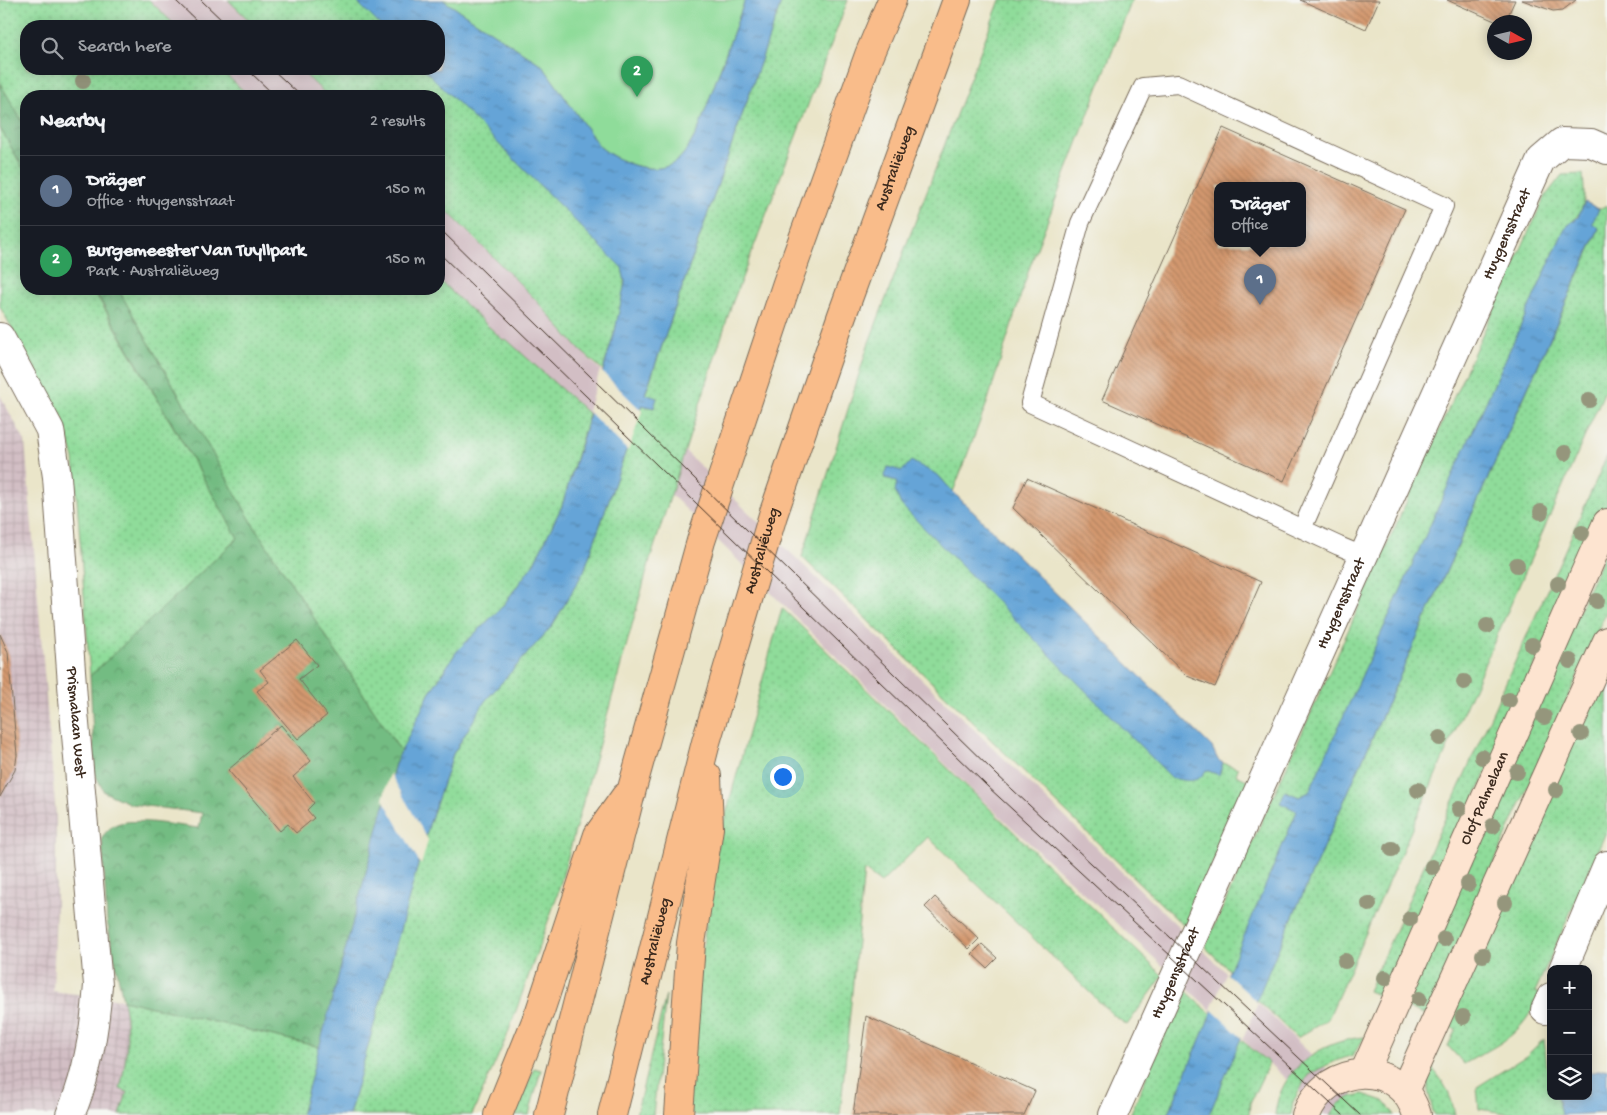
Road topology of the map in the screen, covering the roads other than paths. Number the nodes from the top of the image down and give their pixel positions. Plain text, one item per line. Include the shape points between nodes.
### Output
1 (892, 0) edge
2 (957, 0) edge
3 (1607, 150) edge
4 (0, 337) edge
5 (1607, 523) edge
6 (1302, 529) junction
7 (1363, 556) junction
8 (1607, 641) edge
9 (706, 742) junction
10 (633, 785) junction
11 (1607, 865) edge
12 (1565, 965) edge
13 (1364, 1073) junction
14 (1404, 1091) junction
15 (70, 1115) edge
16 (498, 1115) edge
17 (550, 1115) edge
18 (612, 1115) edge
19 (678, 1115) edge
20 (1113, 1115) edge
21 (1306, 1115) edge
22 (1417, 1115) edge

1 - 10 main road via 790,274 700,541
2 - 9 main road, Australiëweg via 773,515
3 - 7 street, Huygensstraat via 1591,143 1562,142 1541,160
4 - 15 street, Prismalaan West via 50,430 57,477 98,985 95,1023 77,1099
5 - 13 street, Olof Palmelaan
6 - 6 lane via 1030,403 1080,223 1143,87 1178,84 1444,206
6 - 7 lane
7 - 20 street, Huygensstraat
8 - 14 street
9 - 18 main road, Australiëweg
9 - 19 main road via 709,828 690,943
10 - 16 main road via 598,835 540,1011
10 - 17 main road
11 - 12 street
13 - 14 street via 1386,1078
13 - 21 street via 1349,1074 1322,1089 1312,1100
14 - 22 street

